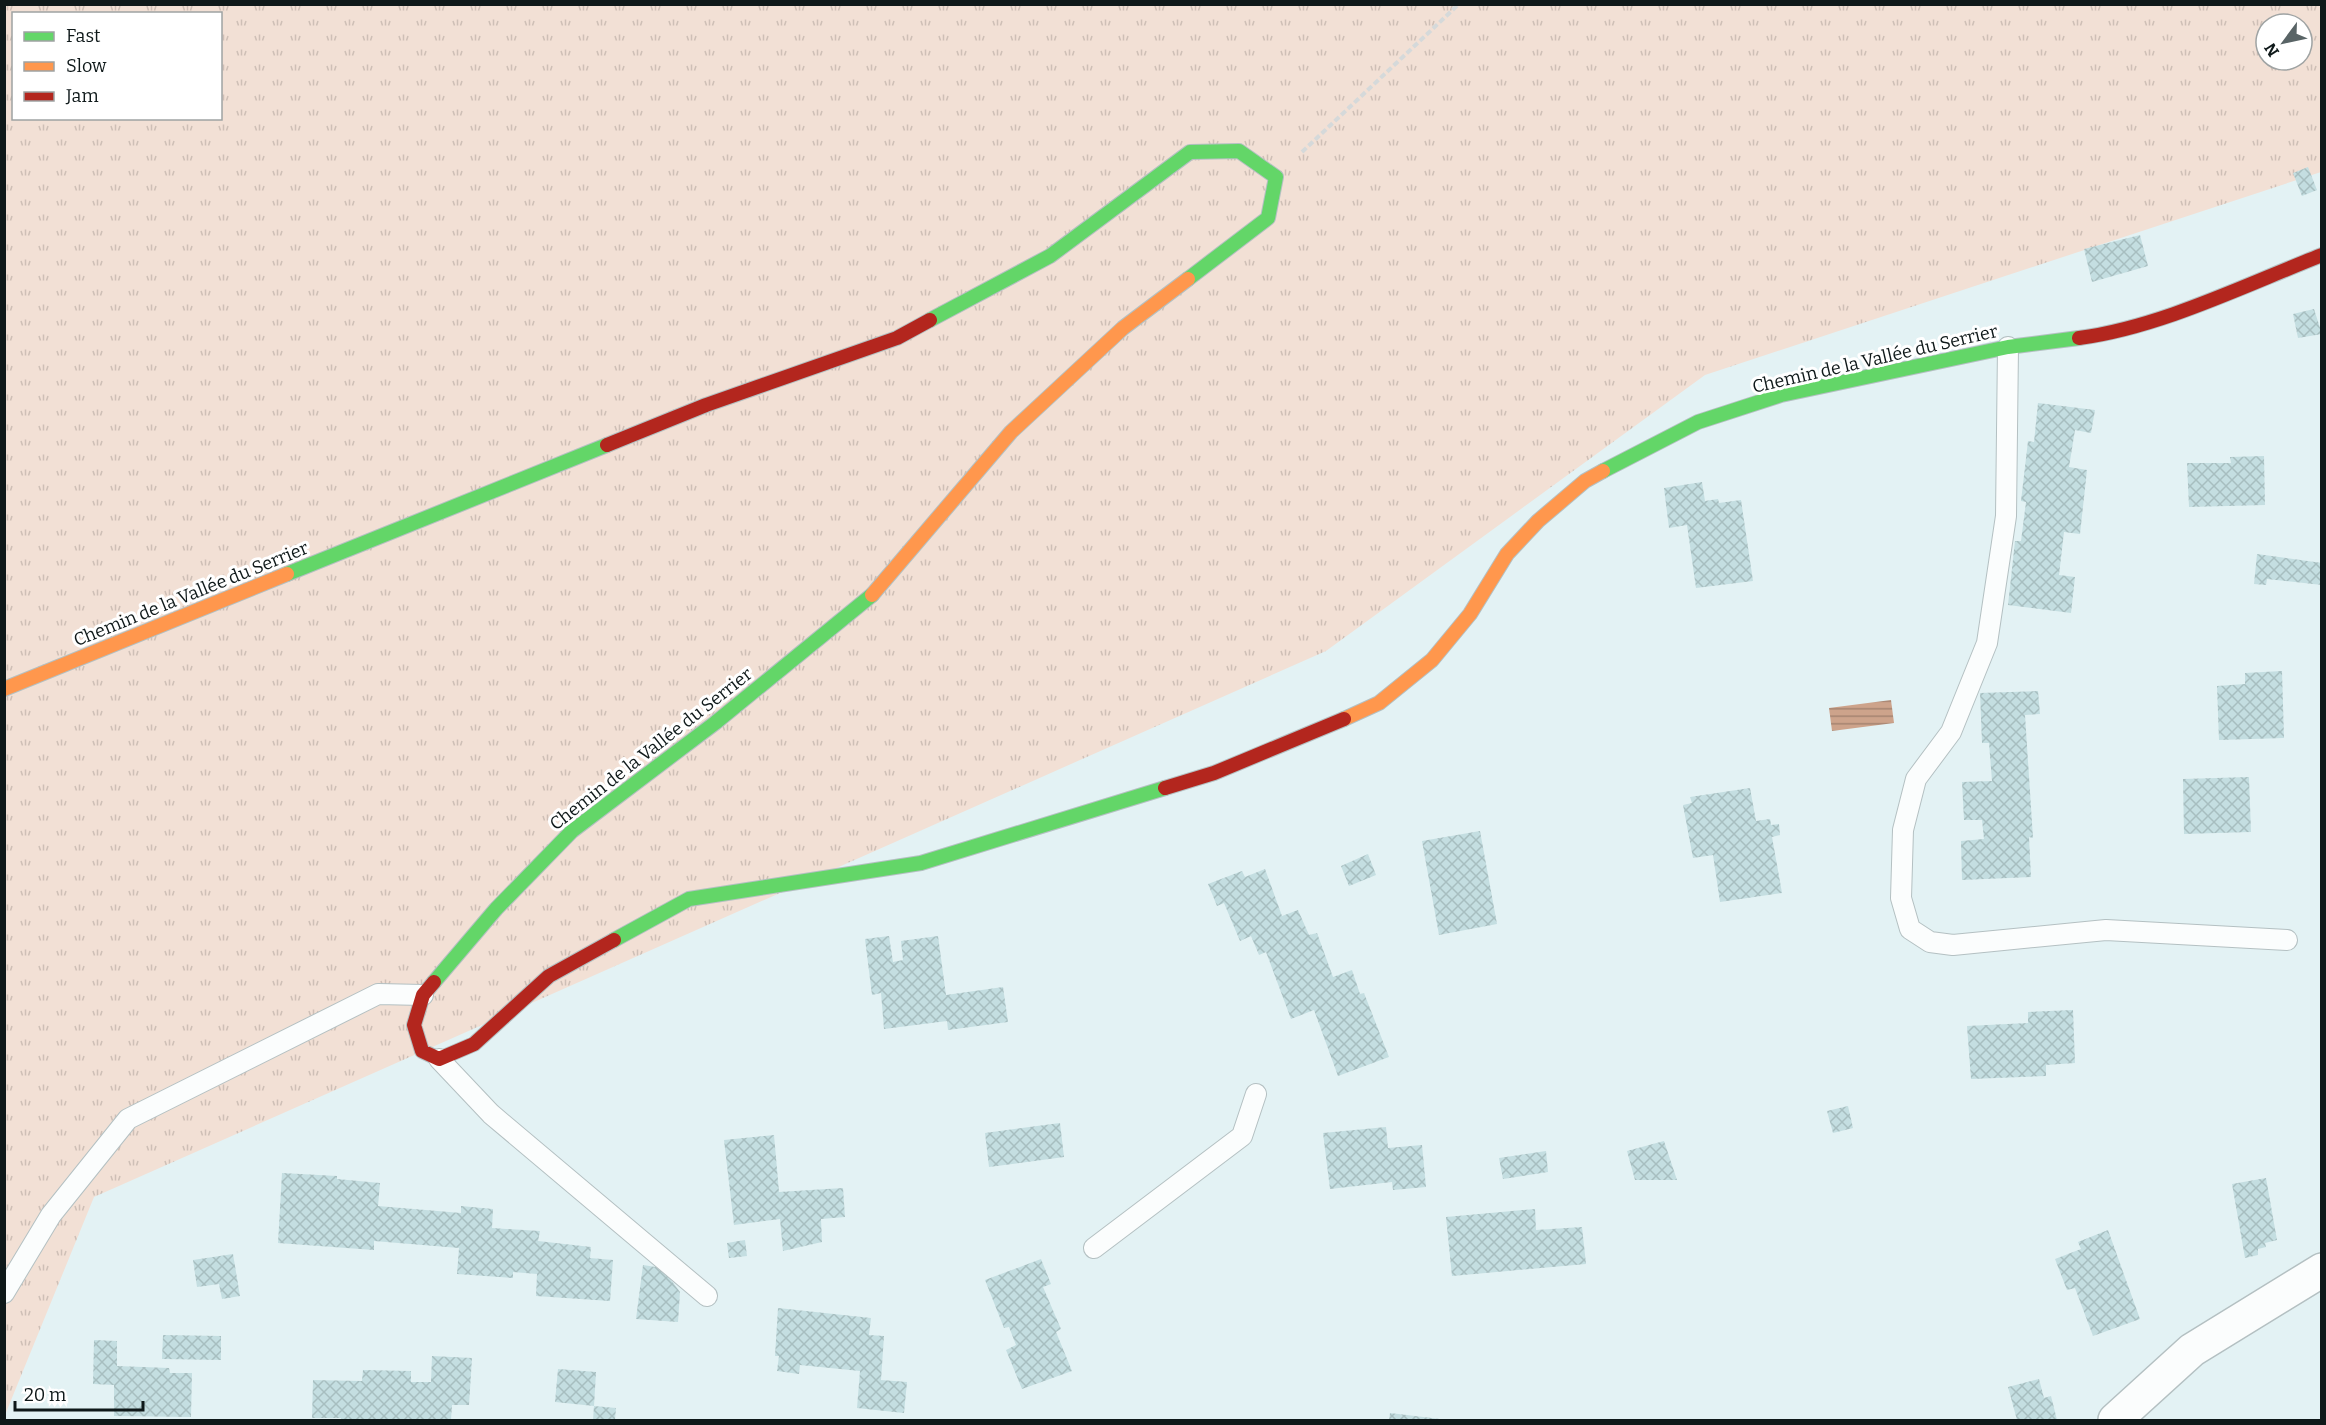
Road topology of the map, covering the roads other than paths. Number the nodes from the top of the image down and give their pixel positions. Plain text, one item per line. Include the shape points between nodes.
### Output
1 (2322, 255) edge
2 (2008, 347) junction
3 (4, 689) edge
4 (2287, 940) dead end
5 (423, 995) junction
6 (439, 1059) junction
7 (1256, 1094) dead end
8 (1094, 1248) dead end
9 (2322, 1270) edge
10 (4, 1293) edge
11 (707, 1296) dead end
12 (2115, 1420) edge

1 - 2 street, Chemin de la Vallée du Serrier via 2154,320 2106,334
2 - 4 lane via 2006,516 1987,643 1951,732 1916,780 1905,820 1901,897 1910,929 1930,942 1953,945 2106,930
2 - 6 street, Chemin de la Vallée du Serrier via 1771,399 1698,422 1585,481 1507,554 1470,614 1432,660 1379,703 1214,772 921,862 689,898 549,976 474,1044
3 - 5 street, Chemin de la Vallée du Serrier via 695,409 897,338 1050,256 1190,152 1239,151 1276,177 1268,218 1123,328 1011,432 869,598 715,723 572,831 496,909
5 - 6 street, Chemin de la Vallée du Serrier via 414,1025 422,1051
5 - 10 lane via 378,994 128,1119 51,1215
6 - 11 lane via 491,1114
7 - 8 lane via 1242,1136
9 - 12 street via 2192,1350

